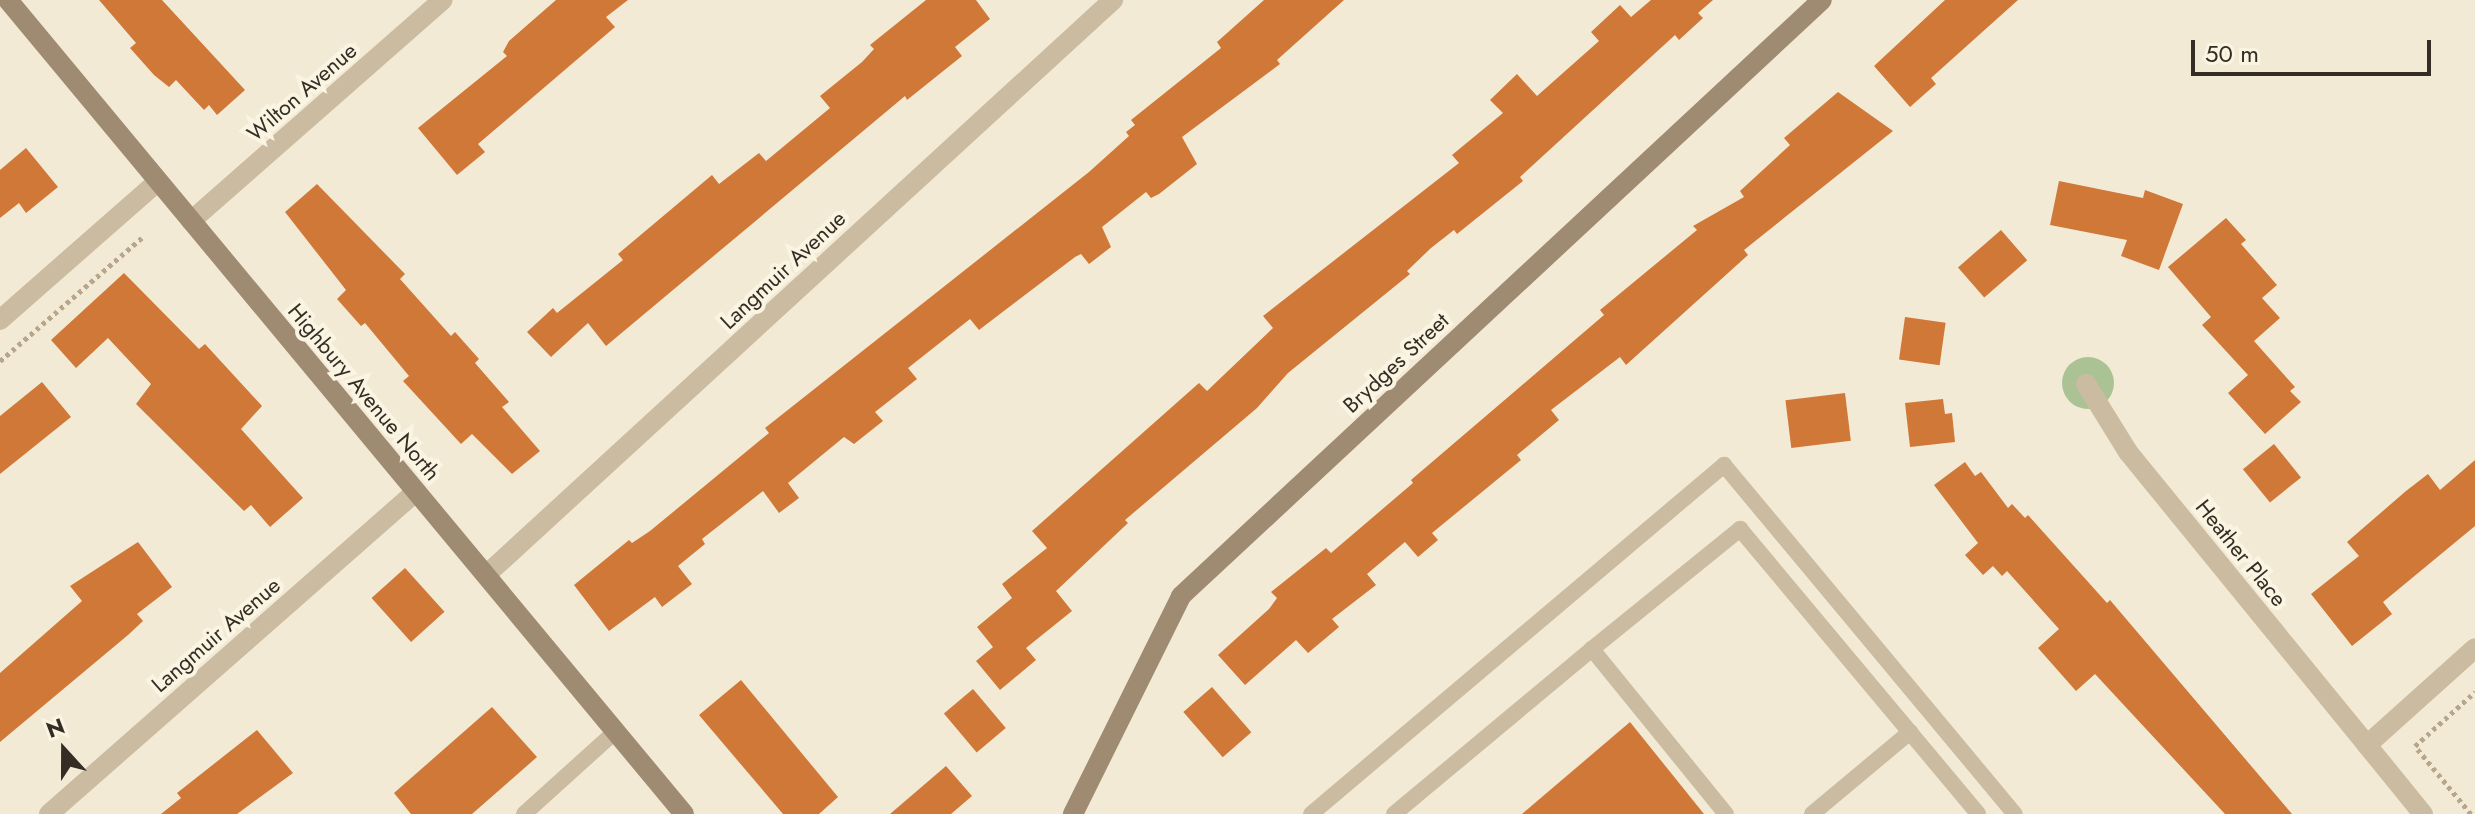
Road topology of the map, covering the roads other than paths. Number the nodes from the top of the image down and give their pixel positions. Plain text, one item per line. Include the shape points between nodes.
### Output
1 (8, 0) edge
2 (443, 0) edge
3 (1113, 0) edge
4 (1822, 0) edge
5 (158, 181) junction
6 (191, 221) junction
7 (0, 320) edge
8 (2086, 384) dead end
9 (415, 492) junction
10 (486, 575) junction
11 (2475, 648) edge
12 (1592, 649) junction
13 (616, 731) junction
14 (1910, 732) junction
15 (2367, 745) junction
16 (49, 814) edge
17 (524, 814) edge
18 (684, 814) edge
19 (1073, 814) edge
20 (1311, 814) edge
21 (1394, 814) edge
22 (1726, 814) edge
23 (1812, 814) edge
24 (1978, 814) edge
25 (2015, 814) edge
26 (2423, 814) edge

1 - 5 street, Highbury Avenue North
2 - 6 street, Wilton Avenue
3 - 10 street, Langmuir Avenue
4 - 19 street, Brydges Street via 1181,596
5 - 6 street, Highbury Avenue North
5 - 7 street
6 - 9 street, Highbury Avenue North
8 - 15 street, Heather Place via 2128,452
9 - 10 street, Highbury Avenue North
9 - 16 street, Langmuir Avenue
10 - 13 street, Highbury Avenue North
11 - 15 street
12 - 14 lane via 1740,529
12 - 21 lane
12 - 22 lane
13 - 17 lane
13 - 18 street, Highbury Avenue North
14 - 23 lane
14 - 24 lane
15 - 26 street, Heather Place
20 - 25 lane via 1724,465

